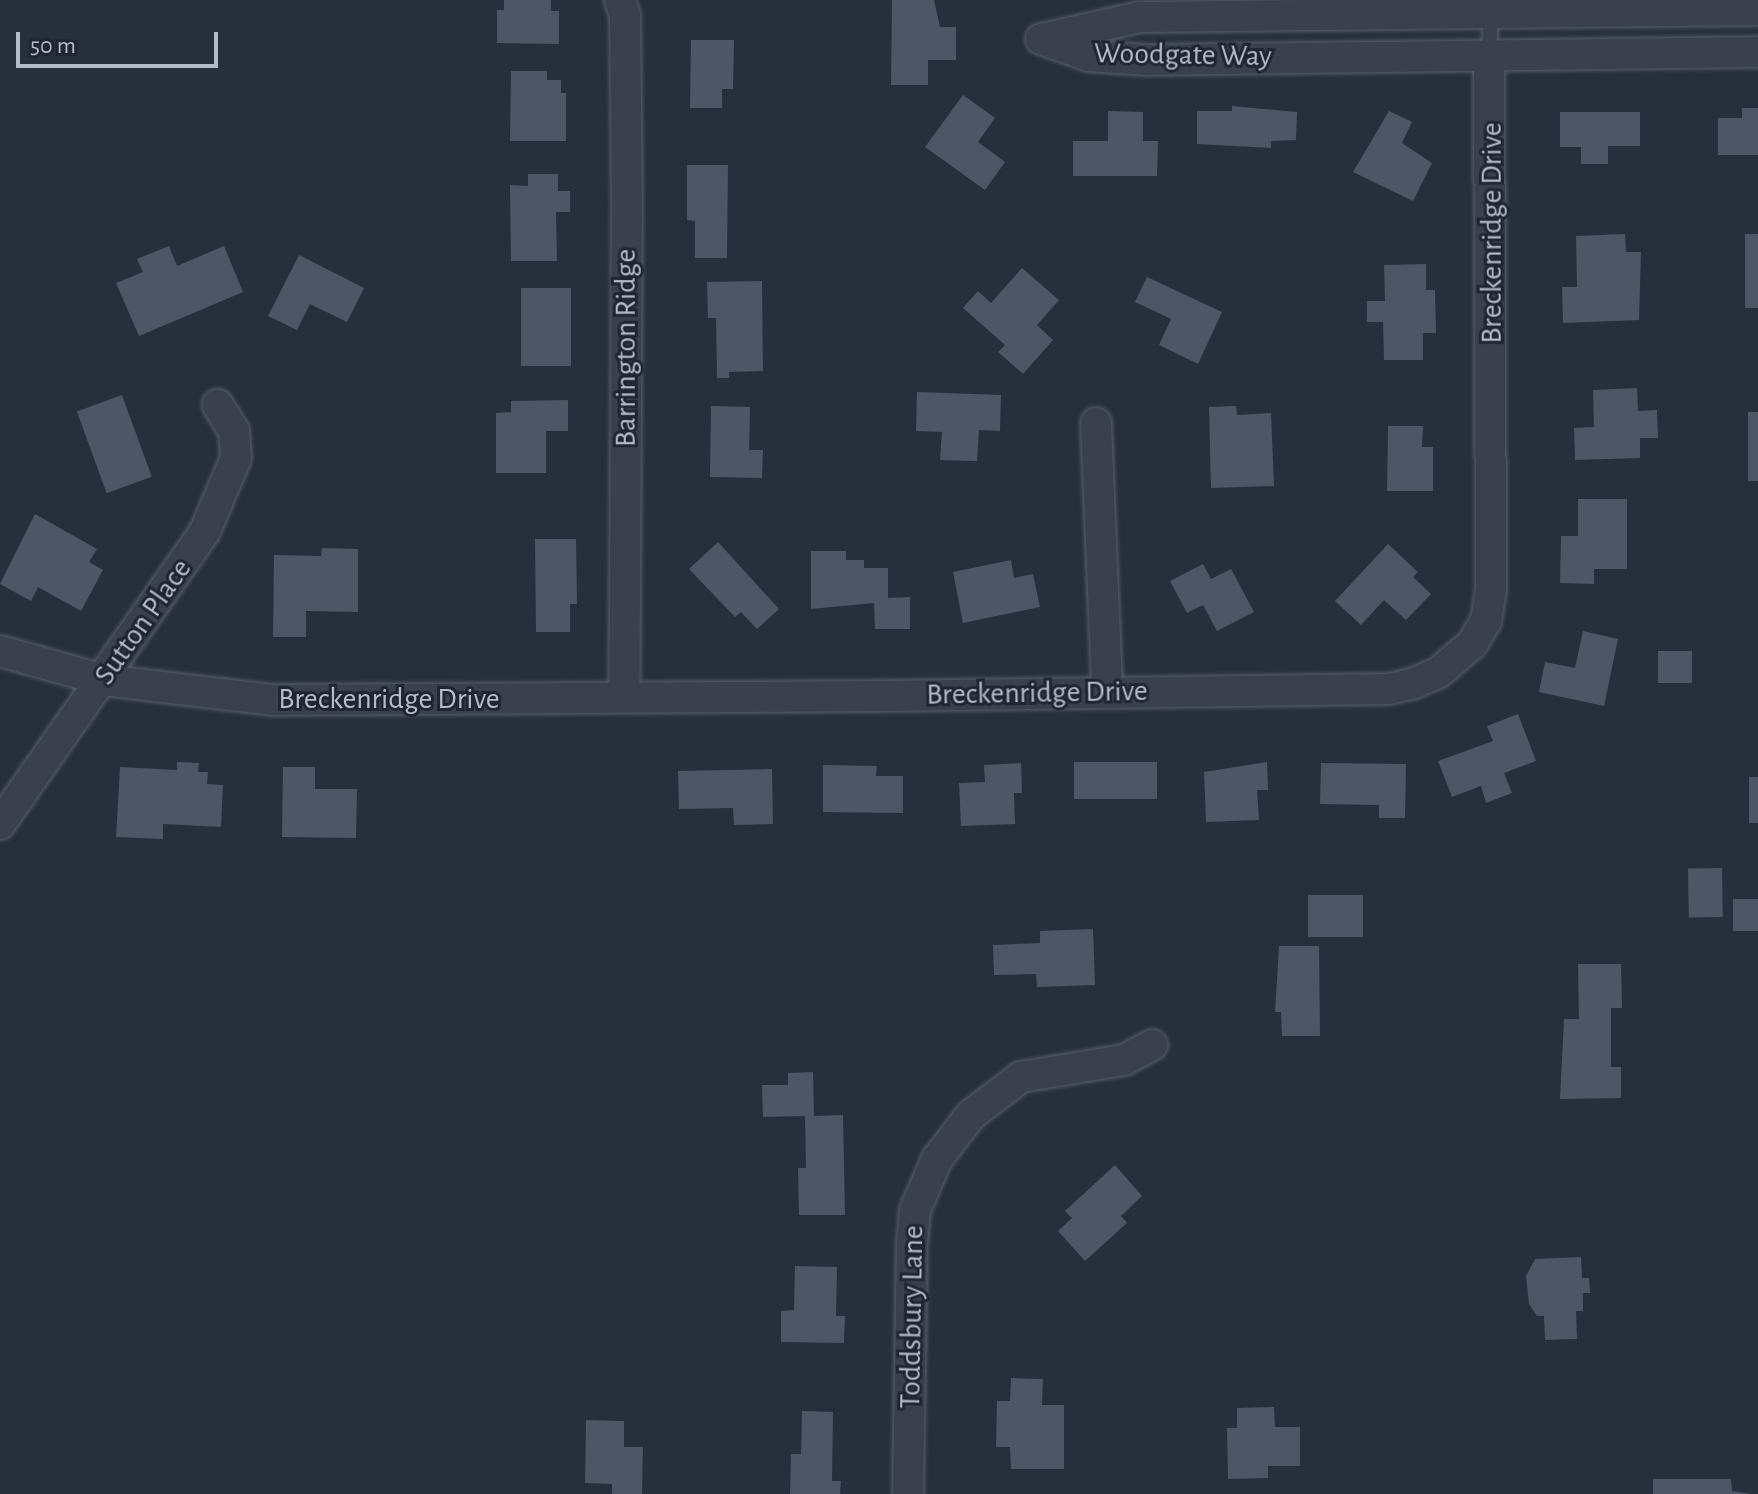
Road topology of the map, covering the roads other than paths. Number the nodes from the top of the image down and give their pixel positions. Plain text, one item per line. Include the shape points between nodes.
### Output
1 (620, 0) edge
2 (1758, 10) edge
3 (1491, 13) junction
4 (1758, 52) edge
5 (1489, 55) junction
6 (218, 405) dead end
7 (1096, 423) dead end
8 (0, 651) edge
9 (103, 680) junction
10 (1107, 691) junction
11 (624, 697) junction
12 (0, 824) edge
13 (1152, 1045) dead end
14 (908, 1494) edge

1 - 11 street, Barrington Ridge via 625,16 627,183
2 - 3 street, Woodgate Way
3 - 5 lane
3 - 5 street, Woodgate Way via 1140,17 1041,39 1089,56 1146,60
4 - 5 street, Woodgate Way
5 - 10 street, Breckenridge Drive via 1494,559 1486,621 1472,644 1438,673 1389,689
6 - 9 street, Sutton Place via 234,431 236,458 222,496 182,567
7 - 10 street
8 - 9 street, Breckenridge Drive
9 - 11 street, Breckenridge Drive via 274,700
9 - 12 street, Sutton Place
10 - 11 street, Breckenridge Drive
13 - 14 street, Toddsbury Lane via 1124,1060 1021,1077 971,1115 937,1159 915,1210 912,1244

